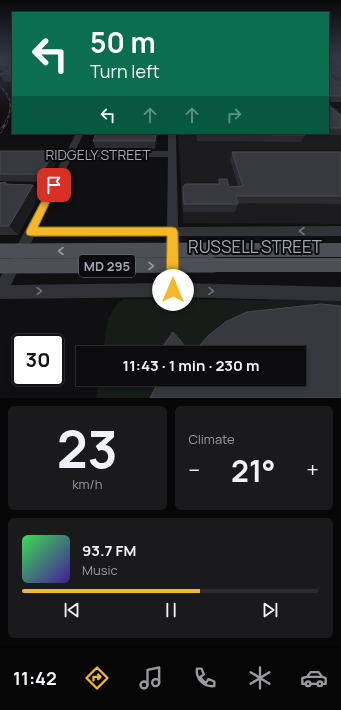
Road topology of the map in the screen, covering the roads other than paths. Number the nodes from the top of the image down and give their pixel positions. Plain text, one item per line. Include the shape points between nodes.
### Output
1 (329, 105) edge
2 (329, 106) edge
3 (341, 106) edge
4 (341, 118) edge
5 (80, 134) edge
6 (172, 134) edge
7 (36, 154) edge
8 (70, 154) junction
9 (172, 154) junction
10 (341, 231) edge
11 (31, 232) junction
12 (172, 232) junction
13 (341, 250) edge
14 (0, 251) edge
15 (0, 266) edge
16 (336, 267) edge
17 (173, 290) junction
18 (0, 292) edge
19 (341, 294) edge

1 - 3 street
2 - 4 street
5 - 8 street
6 - 9 street
7 - 8 street, RIDGELY STREET
8 - 9 street, RIDGELY STREET
8 - 11 street
9 - 12 street
10 -> 12 street
11 - 12 street
11 - 18 street
12 - 17 street
13 -> 14 main road, RUSSELL STREET / MD 295, bridge
15 -> 16 main road, RUSSELL STREET / MD 295, bridge
18 -> 17 street
17 -> 19 street

